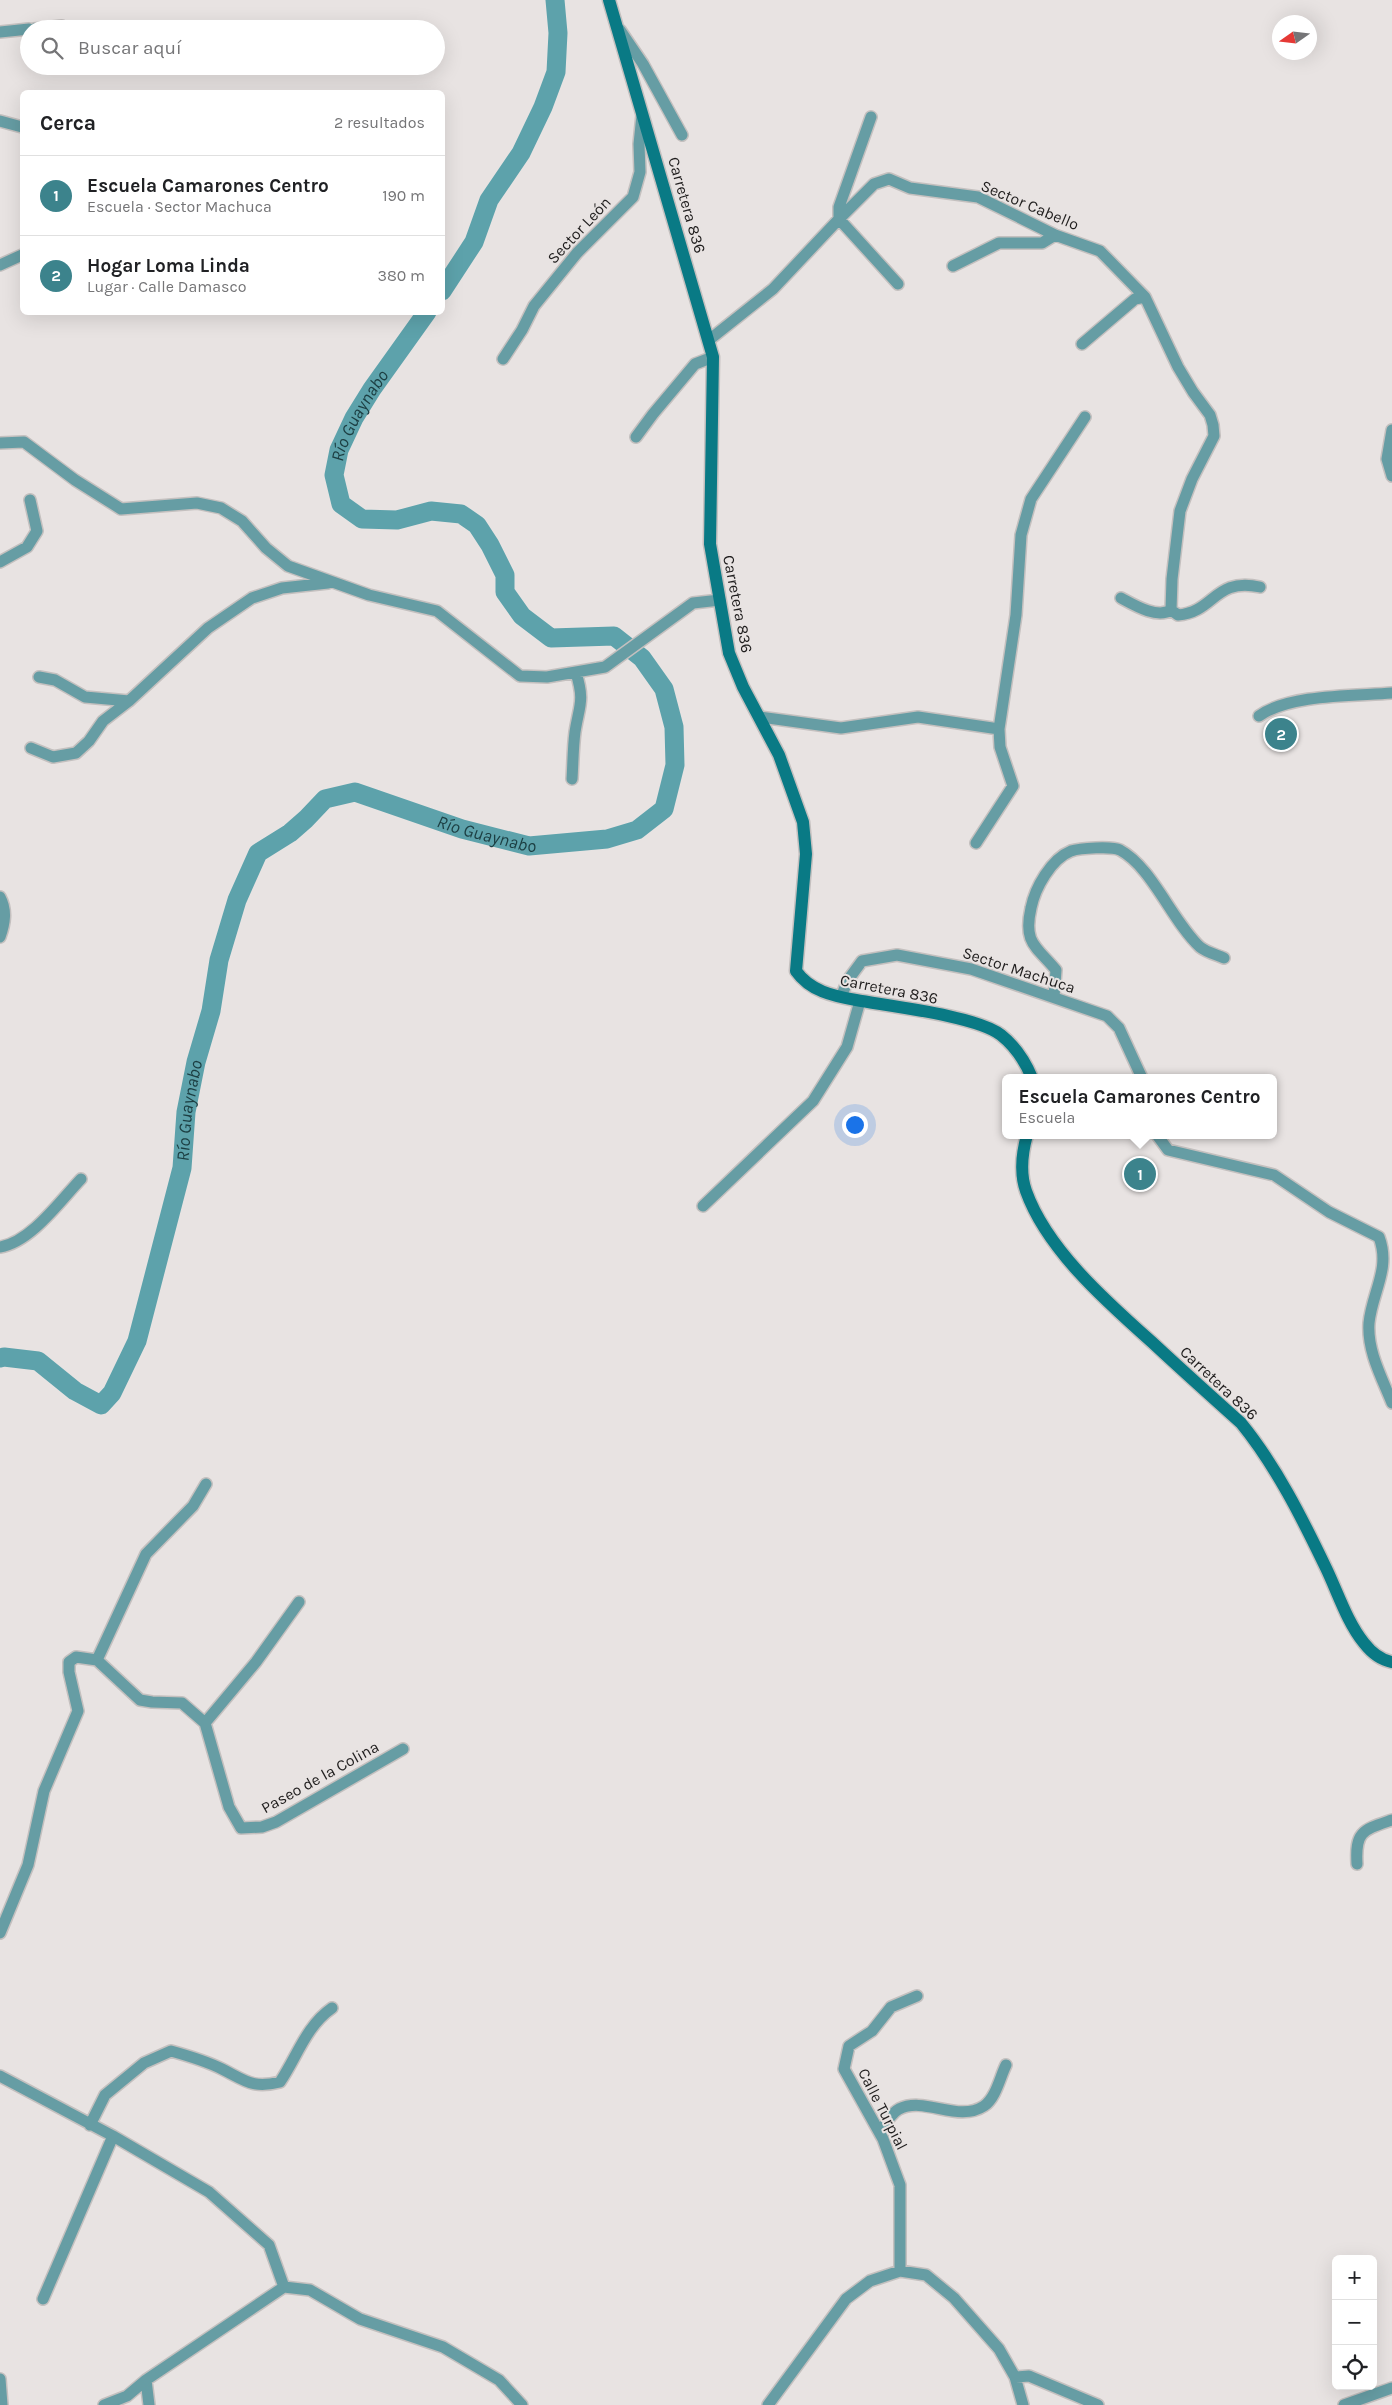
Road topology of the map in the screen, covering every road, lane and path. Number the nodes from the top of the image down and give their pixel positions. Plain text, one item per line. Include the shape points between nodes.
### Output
1 (609, 0) edge
2 (619, 28) junction
3 (20, 30) edge
4 (0, 32) edge
5 (643, 111) junction
6 (871, 117) dead end
7 (0, 121) edge
8 (20, 126) edge
9 (682, 136) dead end
10 (839, 219) junction
11 (1055, 235) junction
12 (20, 256) edge
13 (0, 265) edge
14 (953, 266) dead end
15 (898, 284) dead end
16 (1145, 297) junction
17 (709, 340) junction
18 (1082, 344) dead end
19 (713, 357) junction
20 (503, 360) dead end
21 (1085, 417) dead end
22 (1392, 430) edge
23 (636, 437) dead end
24 (0, 443) edge
25 (1392, 476) edge
26 (30, 500) dead end
27 (0, 562) edge
28 (332, 582) junction
29 (1260, 587) dead end
30 (1121, 598) dead end
31 (720, 600) junction
32 (1171, 610) junction
33 (576, 673) junction
34 (39, 677) dead end
35 (1392, 693) edge
36 (129, 702) junction
37 (1258, 716) dead end
38 (760, 717) junction
39 (999, 729) junction
40 (31, 748) dead end
41 (572, 780) dead end
42 (976, 843) dead end
43 (0, 897) edge
44 (0, 937) edge
45 (1224, 958) dead end
46 (841, 997) junction
47 (1054, 997) junction
48 (860, 1001) junction
49 (1030, 1074) edge
50 (1140, 1074) edge
51 (1026, 1139) edge
52 (1160, 1139) edge
53 (81, 1179) dead end
54 (703, 1206) dead end
55 (0, 1247) edge
56 (1392, 1403) edge
57 (206, 1484) dead end
58 (299, 1602) dead end
59 (97, 1660) junction
60 (1392, 1662) edge
61 (205, 1723) junction
62 (403, 1750) dead end
63 (1392, 1820) edge
64 (1358, 1864) dead end
65 (0, 1933) edge
66 (917, 1996) dead end
67 (332, 2008) dead end
68 (1006, 2065) dead end
69 (0, 2076) edge
70 (90, 2125) junction
71 (880, 2133) junction
72 (113, 2136) junction
73 (900, 2271) junction
74 (284, 2287) junction
75 (43, 2299) dead end
76 (1015, 2377) junction
77 (0, 2378) edge
78 (146, 2380) junction
79 (1392, 2388) edge
80 (2, 2405) edge
81 (104, 2405) edge
82 (149, 2405) edge
83 (522, 2405) edge
84 (768, 2405) edge
85 (1023, 2405) edge
86 (1098, 2405) edge
87 (1344, 2405) edge

1 - 2 street, Carretera 836
2 - 5 street, Carretera 836
2 - 9 street via 643,64
3 - 4 street
5 - 17 street, Carretera 836
5 - 20 street, Sector León via 640,172 633,197 578,253 534,306
6 - 10 street via 839,207
7 - 8 street
10 - 11 street, Sector Cabello via 874,184 889,179 910,188 978,198
10 - 15 street
10 - 17 street, Sector Cabello via 773,289
11 - 14 street via 1042,243 999,243
11 - 16 street, Sector Cabello via 1100,251
12 - 13 street
16 - 18 street via 1135,299
16 - 32 street, Sector Cabello via 1178,367 1210,415 1214,436 1180,511
17 - 19 street, Carretera 836
19 - 23 street via 695,364
19 - 31 street, Carretera 836 via 710,544
21 - 39 street via 1031,499 1021,535 1016,615
22 - 25 street via 1387,459
24 - 28 street via 24,442 121,509 197,503 221,508 242,521 266,548 288,566
26 - 27 street via 37,531 27,548
28 - 33 street via 369,595 437,611 520,676
28 - 36 street via 282,588 252,598 208,628
29 - 32 street via 1238,585 1222,592 1195,612 1178,615
30 - 32 street via 1157,613
31 - 33 street via 697,602 605,667
31 - 38 street, Carretera 836 via 729,653
33 - 41 street via 581,687 581,712 575,731
34 - 36 street via 55,680 85,697
35 - 37 street via 1294,703 1267,710
36 - 40 street via 103,721 76,753 53,757
38 - 39 street via 841,728 918,717
38 - 46 street, Carretera 836 via 779,755 803,822 806,854 796,971 812,986 826,994
39 - 42 street via 1000,747 1013,786
43 - 44 street via 5,906 4,928
45 - 47 street via 1202,948 1186,932 1141,870 1118,849 1078,849 1063,854 1051,868 1034,894 1028,924 1032,944 1056,970
46 - 47 street, Sector Machuca via 848,980 862,961 897,955 971,969
46 - 48 street, Carretera 836
47 - 50 street, Sector Machuca via 1107,1016 1118,1028
48 - 49 street, Carretera 836 via 971,1021 1000,1033 1014,1047
48 - 54 street via 847,1047 813,1101
51 - 60 street, Carretera 836 via 1022,1170 1026,1190 1035,1212 1052,1237 1115,1309 1241,1423 1254,1439 1313,1539 1356,1632 1374,1654
52 - 56 street via 1168,1150 1274,1175 1329,1212 1379,1238 1385,1259 1369,1324 1373,1356
53 - 55 street via 28,1235
57 - 59 street via 192,1506 146,1554
58 - 61 street via 256,1662
59 - 61 street via 140,1700 182,1703
59 - 65 street via 76,1657 69,1662 78,1711 44,1791 28,1865
61 - 62 street, Paseo de la Colina via 229,1807 241,1828 248,1829 276,1822
63 - 64 street via 1365,1830 1358,1838
66 - 71 street, Calle Turpial via 891,2007 872,2031 849,2046 844,2069
67 - 70 street via 312,2025 280,2082 266,2086 246,2083 222,2069 171,2051 144,2063 105,2095
68 - 71 street via 993,2095 984,2106 951,2111 912,2105 891,2116
69 - 70 street
70 - 72 street
71 - 73 street, Calle Turpial via 900,2185
72 - 74 street via 209,2192 270,2245
72 - 75 street
73 - 76 street via 926,2275 954,2298 999,2349
73 - 84 street via 870,2282 846,2299
74 - 78 street
74 - 83 street via 310,2290 360,2319 443,2347 499,2380
76 - 85 street
76 - 86 street via 1028,2376
77 - 80 street
78 - 81 street via 127,2396
78 - 82 street
79 - 87 street

